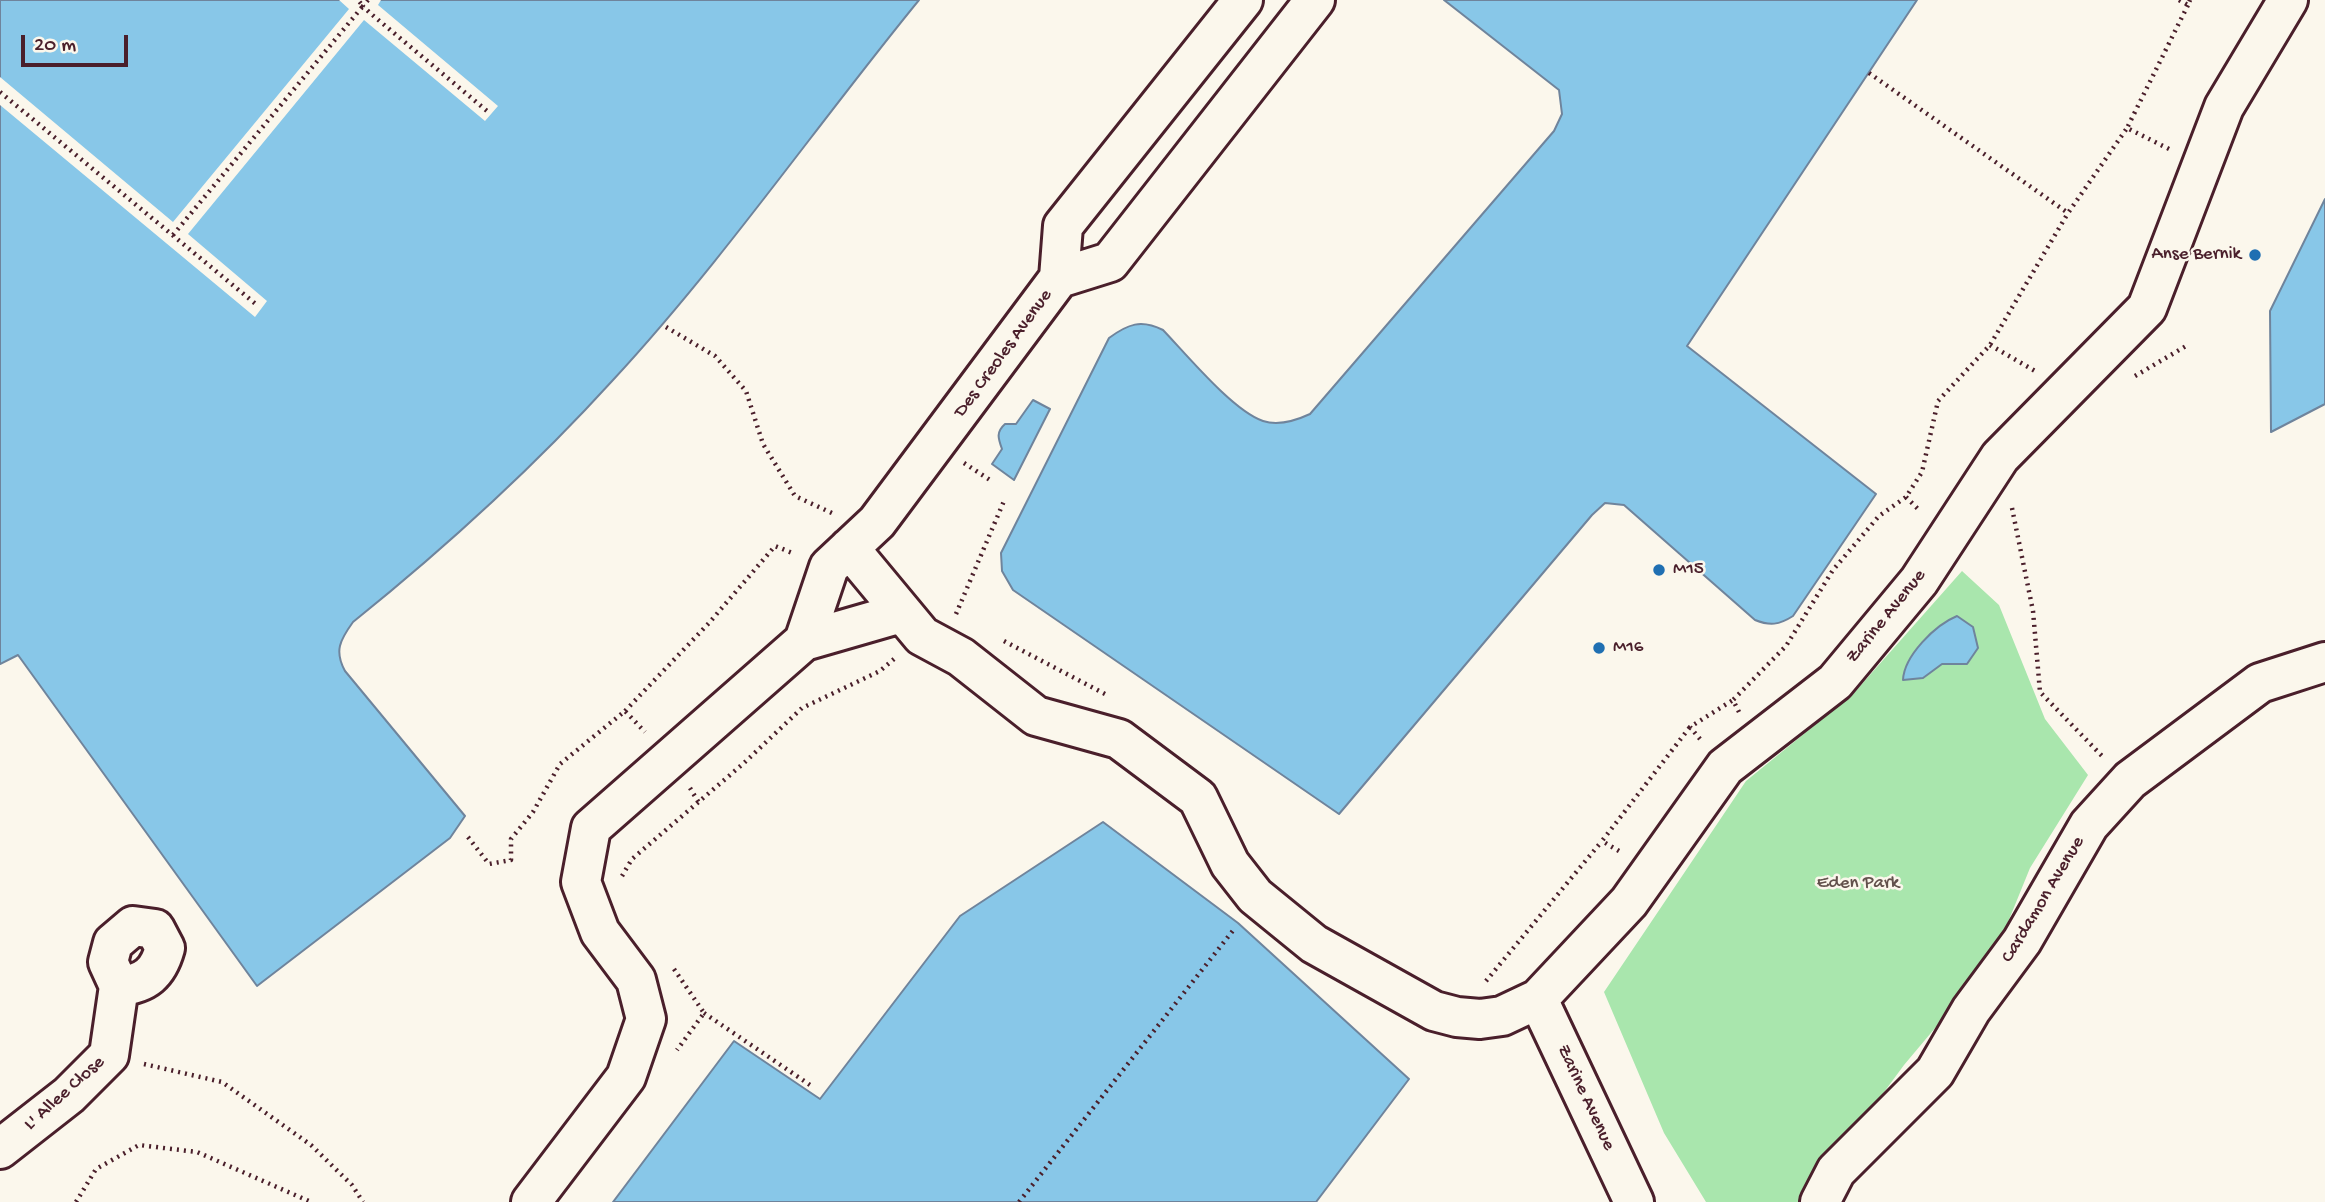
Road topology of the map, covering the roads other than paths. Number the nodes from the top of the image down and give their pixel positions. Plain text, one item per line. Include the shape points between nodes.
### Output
1 (1243, 0) edge
2 (1315, 0) edge
3 (2288, 0) edge
4 (1059, 278) junction
5 (839, 558) junction
6 (911, 624) junction
7 (804, 641) junction
8 (2325, 662) edge
9 (119, 986) dead end
10 (1538, 999) junction
11 (0, 1149) edge
12 (1623, 1196) edge
13 (531, 1202) edge
14 (1820, 1202) edge

1 - 4 street via 1063,226
2 - 4 street, Des Creoles Avenue via 1110,262
3 - 10 street, Zarine Avenue via 2224,107 2147,308 2000,457 1919,581 1835,682 1725,767 1629,902
4 - 5 street, Des Creoles Avenue via 937,446 877,522
5 - 6 street
5 - 7 street, Des Creoles Avenue
6 - 7 street, Des Creoles Avenue
6 - 10 street via 1035,716 1119,739 1198,798 1230,864 1255,896 1314,944 1434,1011 1457,1017 1502,1016
7 - 13 street, Des Creoles Avenue via 591,828 581,882 600,932 636,980 646,1018 626,1077
8 - 14 street, Cardamon Avenue via 2260,683 2130,780 2089,825 2022,942 1971,1010 1935,1072 1836,1171
9 - 11 street, L' Allee Close via 109,1055 69,1096
10 - 12 street, Zarine Avenue

